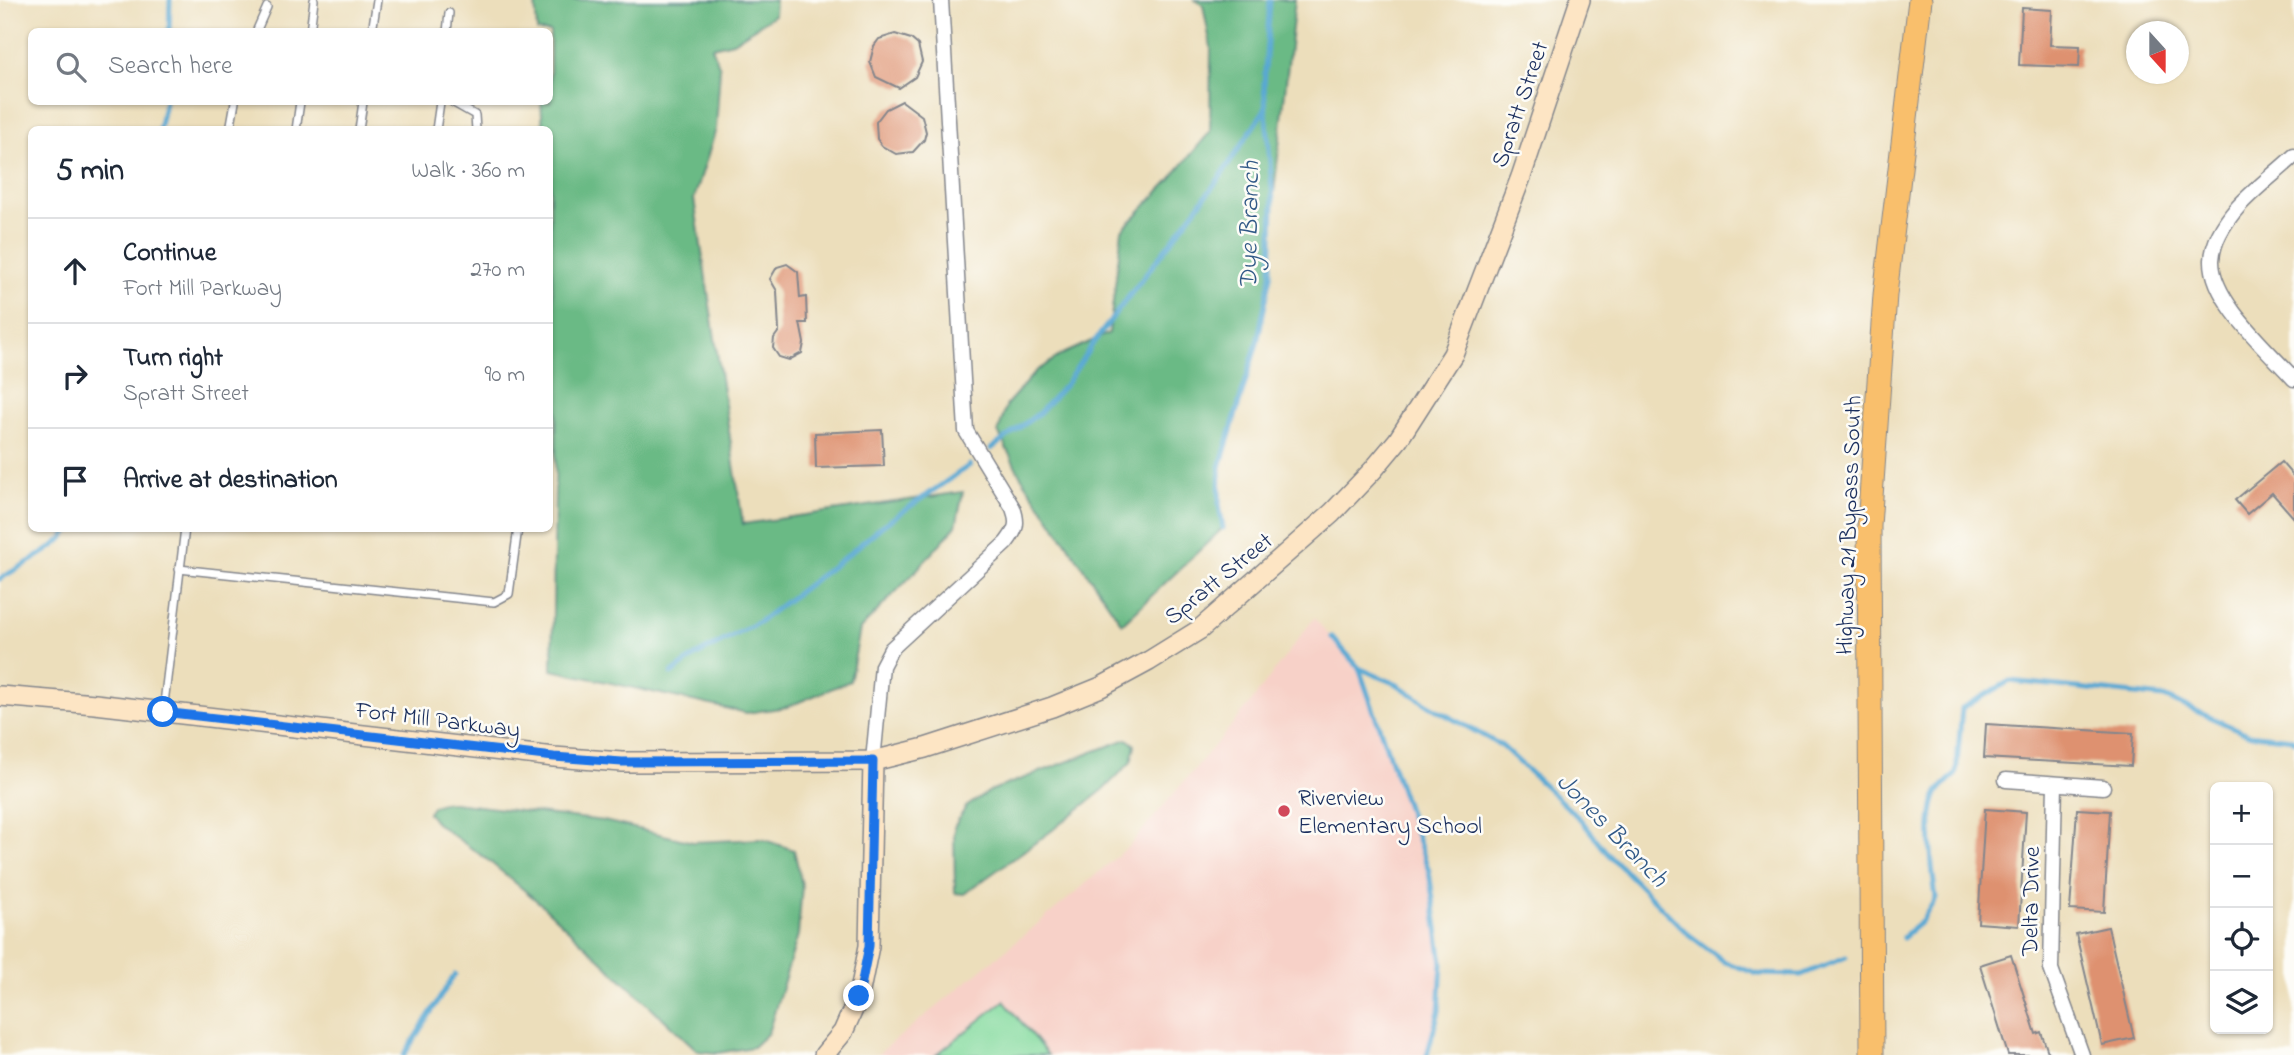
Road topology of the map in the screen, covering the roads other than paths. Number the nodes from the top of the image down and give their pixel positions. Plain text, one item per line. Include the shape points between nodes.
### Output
1 (314, 0) edge
2 (376, 0) edge
3 (941, 0) edge
4 (1580, 0) edge
5 (1920, 0) edge
6 (267, 7) dead end
7 (449, 13) dead end
8 (258, 28) edge
9 (310, 28) edge
10 (372, 28) edge
11 (447, 28) edge
12 (234, 105) edge
13 (300, 105) edge
14 (363, 105) edge
15 (440, 105) edge
16 (457, 105) edge
17 (231, 126) edge
18 (297, 126) edge
19 (360, 126) edge
20 (437, 126) edge
21 (476, 126) edge
22 (2294, 156) edge
23 (2294, 379) edge
24 (184, 532) edge
25 (517, 532) edge
26 (179, 569) junction
27 (0, 696) edge
28 (163, 712) junction
29 (873, 761) junction
30 (2006, 780) dead end
31 (2055, 784) junction
32 (2103, 787) dead end
33 (824, 1055) edge
34 (1871, 1055) edge
35 (2082, 1055) edge

1 - 9 lane
2 - 10 lane
3 - 29 street via 966,431 1013,508 1017,529 891,649 882,667
4 - 29 main road, Spratt Street via 1521,177 1453,354 1398,440 1373,470 1332,513 1219,613 1149,661 1052,707
5 - 34 main road, Highway 21 Bypass South via 1885,295 1869,526
6 - 8 lane
7 - 11 lane
12 - 17 lane
13 - 18 lane
14 - 19 lane
15 - 20 lane
16 - 21 lane via 475,115
22 - 23 street via 2238,207 2217,236 2212,261 2217,281 2236,314
24 - 26 lane
25 - 26 lane via 509,594 494,602
26 - 28 lane
27 - 28 main road, Fort Mill Parkway
28 - 29 main road, Fort Mill Parkway via 622,762
29 - 33 main road via 869,946 859,996 842,1032
30 - 31 street
31 - 32 street
31 - 35 street, Delta Drive via 2051,969

